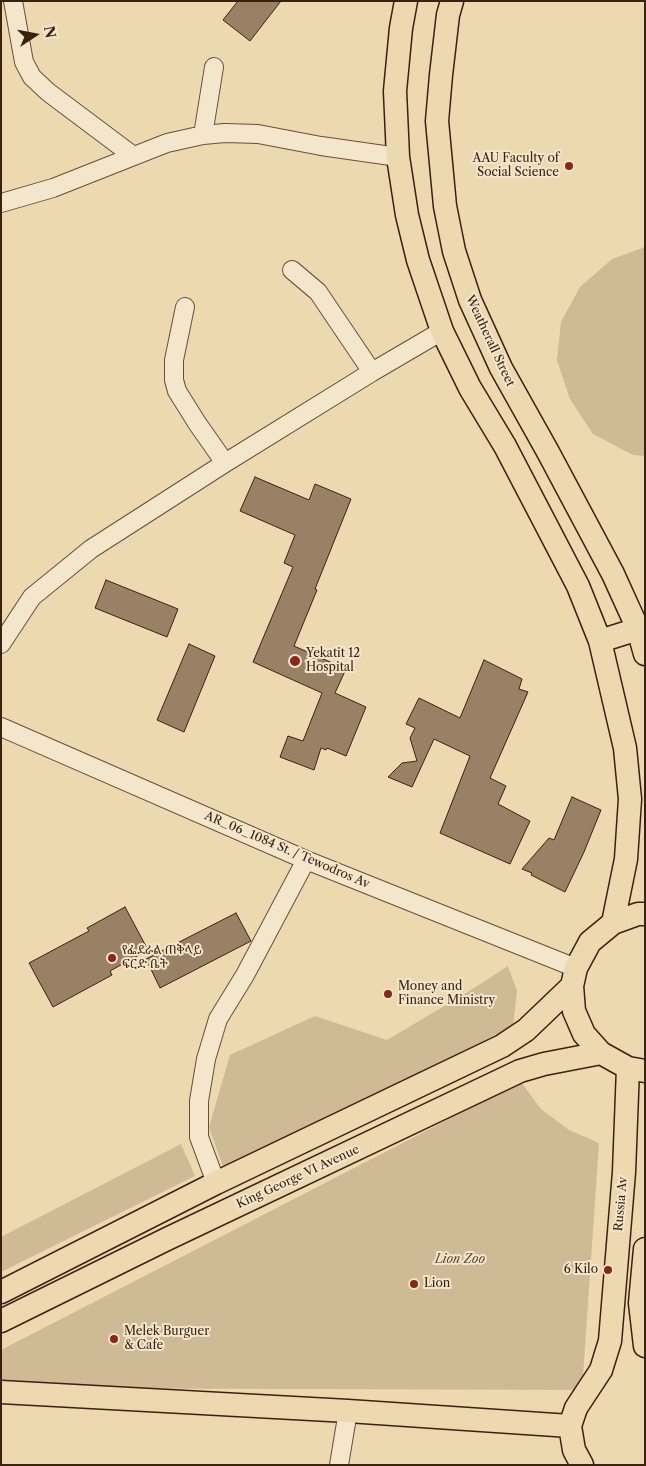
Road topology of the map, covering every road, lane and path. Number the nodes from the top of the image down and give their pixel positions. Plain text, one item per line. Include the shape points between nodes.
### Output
1 (14, 1) edge
2 (406, 1) edge
3 (452, 1) edge
4 (214, 67) dead end
5 (203, 135) junction
6 (132, 155) junction
7 (398, 157) junction
8 (1, 203) edge
9 (292, 270) dead end
10 (184, 307) dead end
11 (442, 331) junction
12 (372, 372) junction
13 (225, 463) junction
14 (638, 629) junction
15 (600, 641) junction
16 (1, 644) edge
17 (645, 654) edge
18 (1, 727) edge
19 (306, 860) junction
20 (645, 914) edge
21 (612, 923) junction
22 (574, 977) junction
23 (601, 1053) junction
24 (636, 1069) edge
25 (216, 1183) junction
26 (150, 1217) junction
27 (167, 1239) junction
28 (645, 1249) edge
29 (1, 1292) edge
30 (642, 1306) edge
31 (1, 1321) edge
32 (644, 1344) edge
33 (1, 1392) edge
34 (348, 1411) junction
35 (570, 1426) junction
36 (338, 1465) edge
37 (582, 1465) edge

1 - 6 street via 24,62 32,77
2 - 7 main road via 395,91
3 - 14 main road, Weatherall Street via 438,121 445,206 454,251 470,300 501,368 613,574
4 - 5 street
5 - 6 street via 167,142
5 - 7 street via 258,134
6 - 8 street via 53,188
7 - 11 main road via 418,260
9 - 12 street via 318,292
10 - 13 street via 174,360 177,392
11 - 12 street
11 - 15 main road via 578,586
12 - 13 street
13 - 16 street via 91,549 32,597
14 - 15 main road
14 - 17 main road, Weatherall Street
15 - 21 main road via 625,748 630,799 626,859
18 - 19 street, AR_06_1084 St. / Tewodros Av
19 - 22 street, AR_06_1084 St. / Tewodros Av
19 - 25 street via 218,1019 206,1059 199,1102 199,1137
20 - 21 main road
21 - 22 main road via 590,942
22 - 23 main road via 574,1011 584,1034
22 - 25 main road via 526,1030 502,1046
23 - 24 main road
23 - 27 main road, King George VI Avenue via 520,1071
24 - 35 main road, Russia Av via 610,1341 601,1370 576,1408
25 - 26 main road
26 - 27 main road
26 - 29 main road
27 - 31 main road, King George VI Avenue
28 - 30 main road
30 - 32 main road
33 - 34 main road
34 - 35 main road
34 - 36 street
35 - 37 main road via 574,1450

